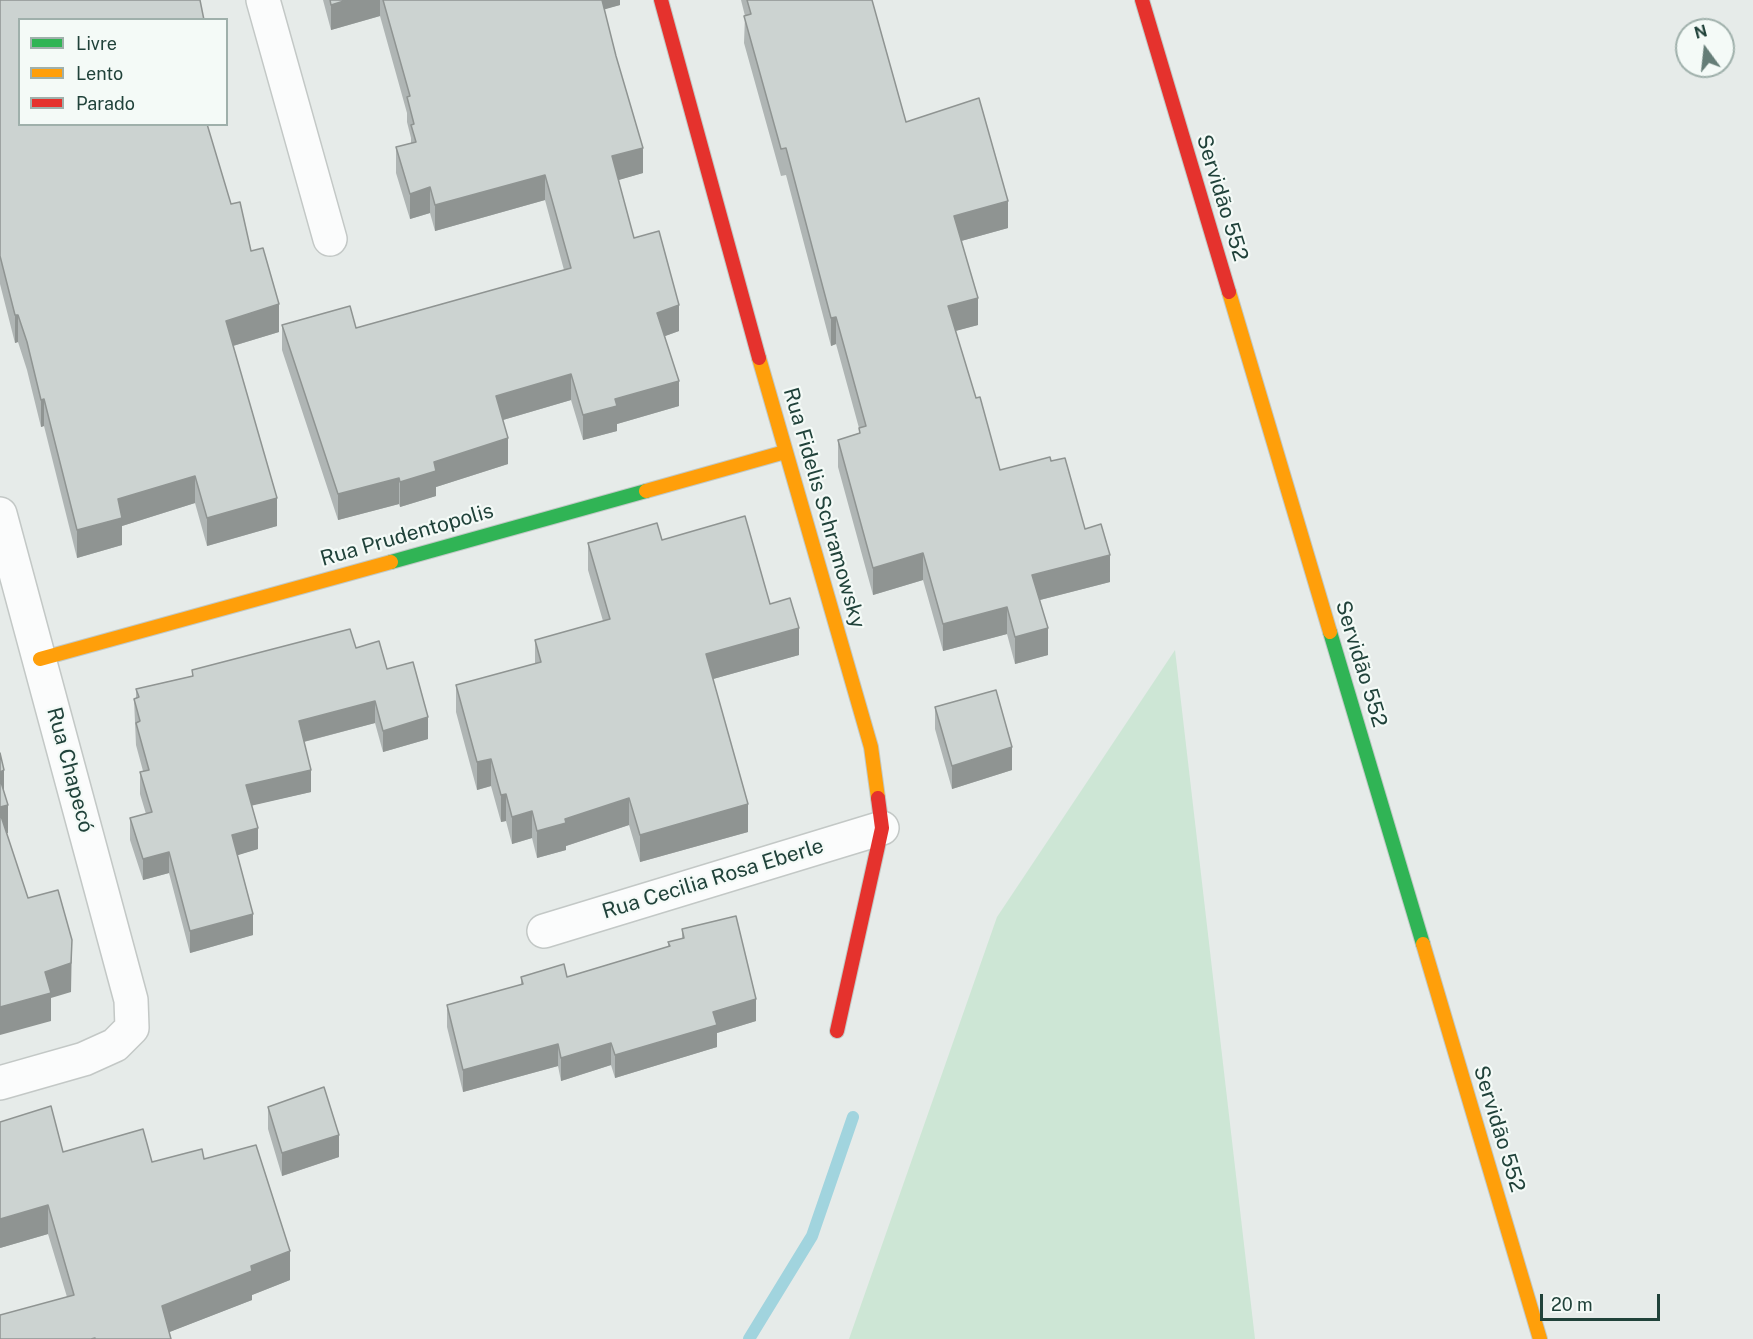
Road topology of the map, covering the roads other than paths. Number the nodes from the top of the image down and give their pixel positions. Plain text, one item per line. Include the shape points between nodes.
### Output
1 (263, 0) edge
2 (661, 0) edge
3 (1142, 0) edge
4 (330, 239) dead end
5 (785, 452) junction
6 (0, 514) edge
7 (40, 659) junction
8 (882, 828) junction
9 (544, 931) dead end
10 (837, 1031) dead end
11 (0, 1083) edge
12 (1540, 1339) edge

1 - 4 street
2 - 5 street, Rua Fidelis Schramowsky
3 - 12 street, Servidão 552
5 - 7 street, Rua Prudentopolis
5 - 8 street, Rua Fidelis Schramowsky via 871,747
6 - 7 street, Rua Chapecó
7 - 11 street, Rua Chapecó via 131,1000 132,1028 115,1045 84,1059
8 - 9 street, Rua Cecilia Rosa Eberle
8 - 10 street, Rua Fidelis Schramowsky

